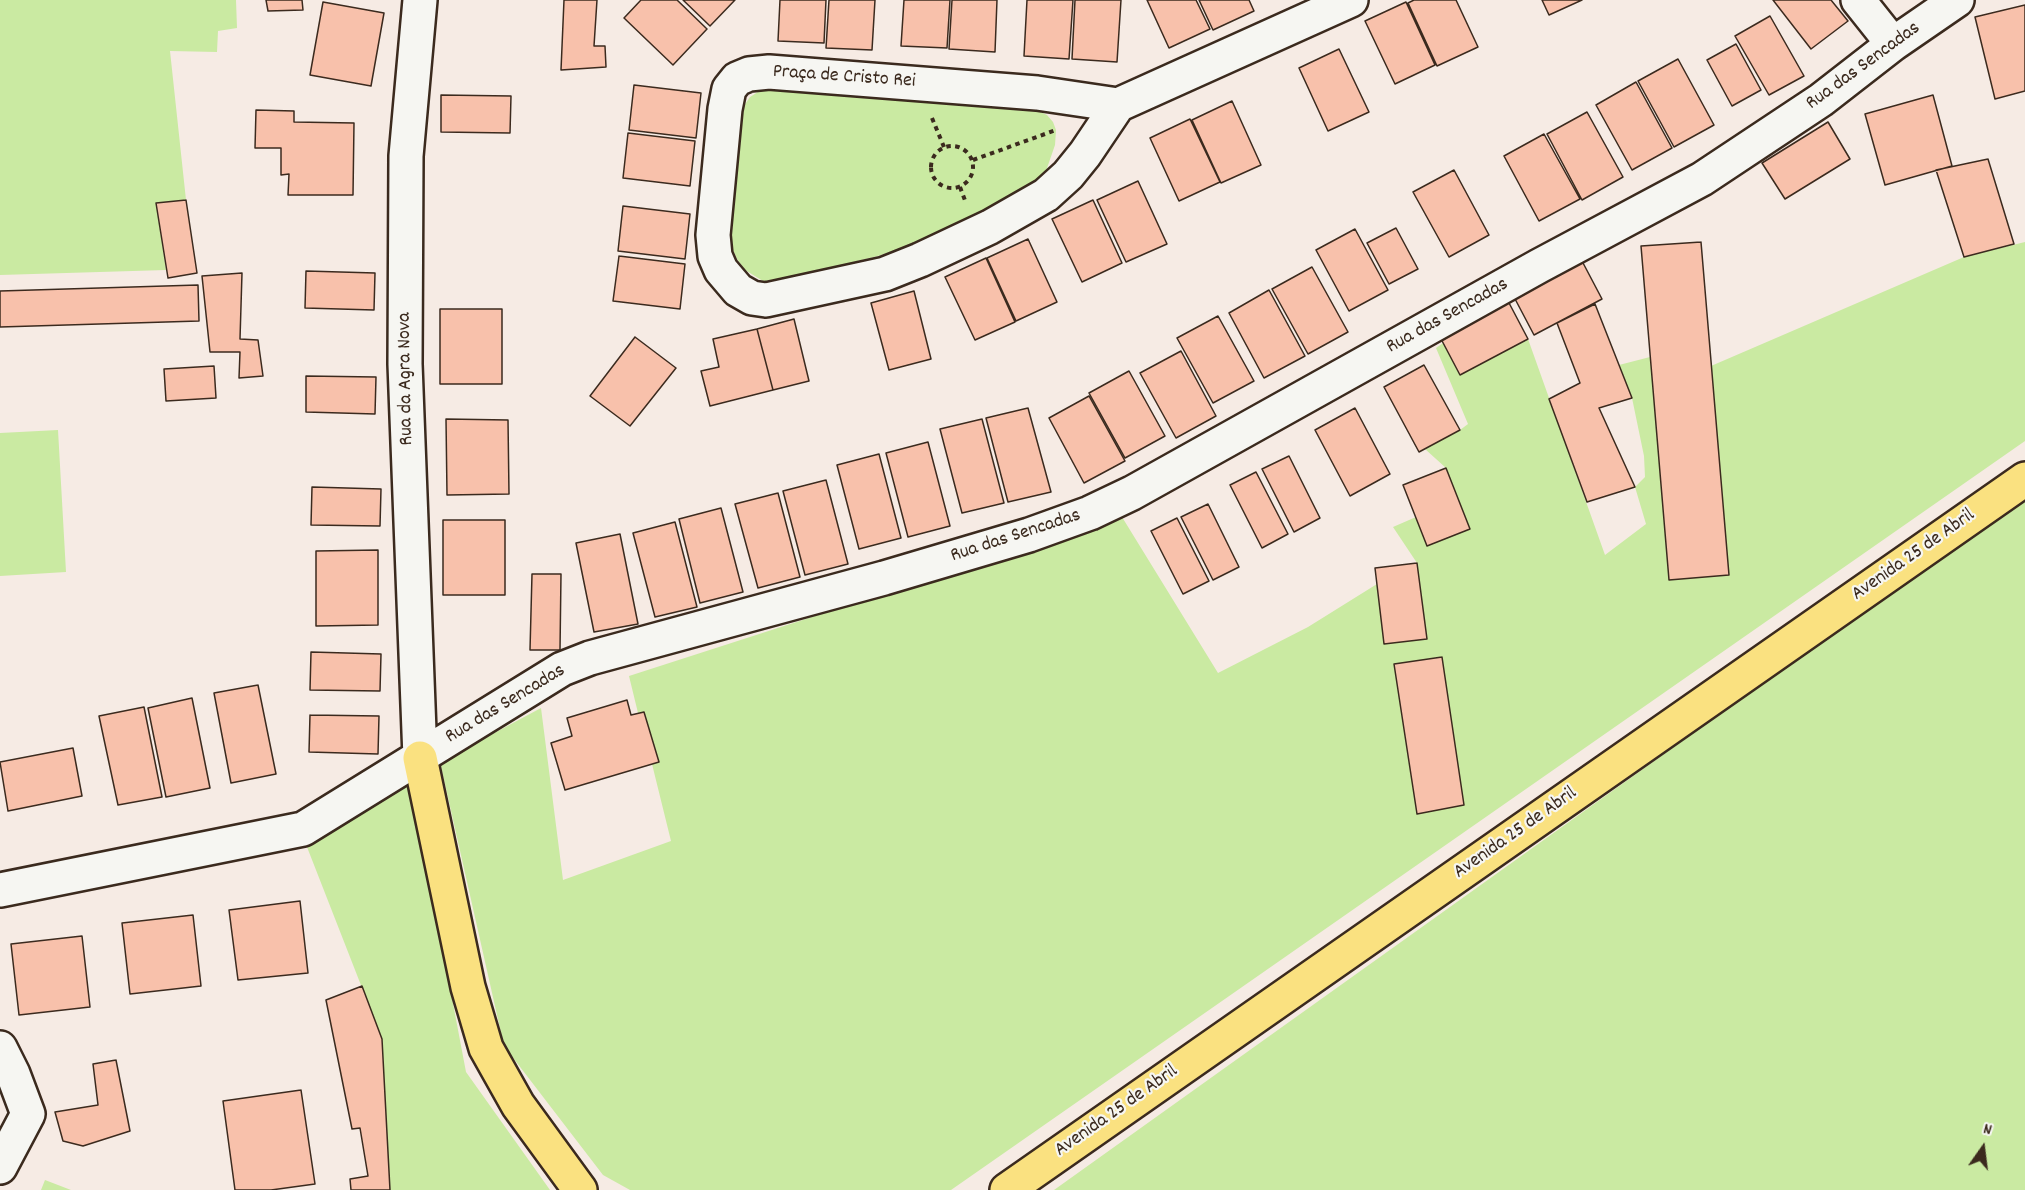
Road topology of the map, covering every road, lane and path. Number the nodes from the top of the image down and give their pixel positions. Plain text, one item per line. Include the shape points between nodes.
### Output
1 (420, 0) edge
2 (1351, 0) edge
3 (1858, 0) edge
4 (1957, 0) edge
5 (1893, 44) junction
6 (1118, 105) junction
7 (1066, 126) dead end
8 (972, 160) junction
9 (2025, 479) edge
10 (420, 758) junction
11 (0, 890) edge
12 (0, 1048) edge
13 (0, 1167) edge
14 (580, 1190) edge
15 (1007, 1190) edge

1 - 10 street, Rua da Agra Nova via 406,156 405,352
2 - 6 street
3 - 5 street
4 - 5 street, Rua das Sencadas
5 - 10 street, Rua das Sencadas via 1821,100 1701,179 1132,493 1029,535 590,658 522,692
6 - 6 street, Praça de Cristo Rei via 1037,93 769,72 749,74 737,79 729,89 721,139 713,235 715,256 738,290 766,300 893,271 990,227 1046,195 1085,154
7 - 8 path
8 - 8 path via 964,149 951,145 933,156 931,170 938,183 958,187 972,174
9 - 15 main road, Avenida 25 de Abril
10 - 11 street, Rua das Sencadas via 303,829
10 - 14 main road via 468,987 486,1048 518,1105
12 - 13 street via 28,1114

